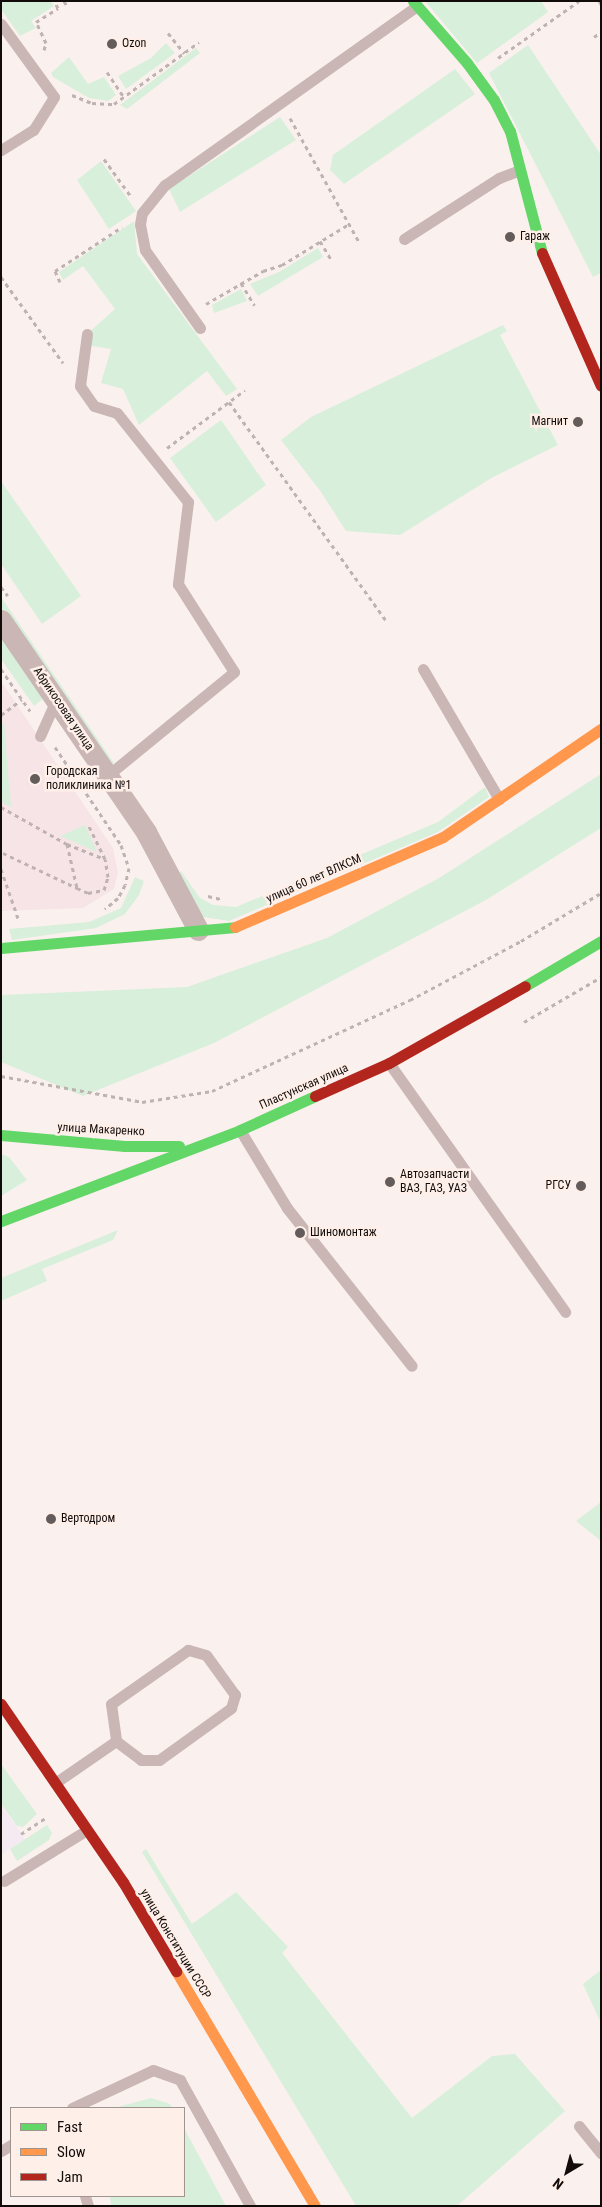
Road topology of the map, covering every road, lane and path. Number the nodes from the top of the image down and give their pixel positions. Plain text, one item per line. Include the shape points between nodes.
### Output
1 (54, 1) edge
2 (64, 1) edge
3 (580, 1) edge
4 (599, 1) edge
5 (415, 3) edge
6 (601, 4) edge
7 (67, 6) dead end
8 (1, 24) edge
9 (601, 32) edge
10 (168, 33) dead end
11 (594, 37) dead end
12 (199, 42) dead end
13 (184, 53) junction
14 (42, 58) dead end
15 (107, 72) dead end
16 (475, 74) junction
17 (68, 94) dead end
18 (124, 97) junction
19 (281, 103) junction
20 (1, 150) edge
21 (104, 159) dead end
22 (522, 169) junction
23 (142, 213) junction
24 (349, 224) junction
25 (404, 239) dead end
26 (320, 241) junction
27 (359, 242) dead end
28 (331, 259) dead end
29 (1, 277) edge
30 (60, 282) dead end
31 (242, 283) junction
32 (254, 305) dead end
33 (192, 312) junction
34 (200, 328) dead end
35 (87, 334) dead end
36 (80, 386) junction
37 (601, 386) edge
38 (245, 390) dead end
39 (229, 402) junction
40 (153, 458) junction
41 (1, 587) edge
42 (7, 611) edge
43 (388, 623) dead end
44 (1, 669) edge
45 (423, 669) dead end
46 (22, 699) junction
47 (56, 700) junction
48 (1, 715) edge
49 (601, 730) edge
50 (42, 733) junction
51 (108, 776) junction
52 (499, 799) junction
53 (1, 807) edge
54 (88, 824) dead end
55 (67, 844) junction
56 (4, 853) dead end
57 (105, 859) junction
58 (1, 869) edge
59 (77, 888) junction
60 (601, 893) edge
61 (204, 895) dead end
62 (229, 900) dead end
63 (98, 912) dead end
64 (10, 922) dead end
65 (198, 930) junction
66 (601, 941) edge
67 (1, 948) edge
68 (389, 1063) junction
69 (1, 1076) edge
70 (240, 1130) junction
71 (1, 1135) edge
72 (201, 1146) junction
73 (1, 1221) edge
74 (565, 1312) dead end
75 (412, 1366) dead end
76 (1, 1704) edge
77 (116, 1741) junction
78 (55, 1783) junction
79 (48, 1817) dead end
80 (87, 1830) junction
81 (21, 1834) dead end
82 (4, 1881) dead end
83 (74, 2107) edge
84 (579, 2126) dead end
85 (601, 2154) edge
86 (250, 2206) edge
87 (315, 2206) edge

1 - 14 path via 58,8 36,22 46,43
2 - 7 path
3 - 16 path
4 - 6 path
5 - 16 street
5 - 19 lane
8 - 20 lane via 54,97 32,130
9 - 11 path
10 - 13 path
12 - 13 path
13 - 18 path
15 - 18 path
16 - 22 street via 494,100 510,131
17 - 18 path via 92,103 114,104
19 - 23 lane via 165,185
19 - 24 path
21 - 23 path
22 - 25 lane via 499,178
22 - 37 street via 546,262
23 - 30 path via 55,271
23 - 33 lane via 140,224 145,250
24 - 26 path
24 - 27 path
26 - 28 path
26 - 31 path via 282,265
29 - 36 path
31 - 32 path
31 - 33 path
33 - 34 lane
35 - 36 lane
36 - 40 lane via 94,406 117,413
38 - 39 path
39 - 40 path
39 - 43 path
40 - 51 lane via 188,502 178,584 234,672
41 - 42 path
42 - 47 street, Абрикосовая улица
44 - 46 path
45 - 52 lane
46 - 48 path
46 - 50 path
47 - 50 lane
47 - 51 street, Абрикосовая улица
49 - 52 street, улица 60 лет ВЛКСМ
50 - 63 path via 121,845 129,868 118,898
51 - 65 street, Абрикосовая улица via 164,861
52 - 65 street, улица 60 лет ВЛКСМ via 443,837 242,926
53 - 55 path
54 - 57 path
55 - 57 path
55 - 59 path
56 - 59 path
57 - 59 path via 108,877 104,890 88,893
58 - 64 path via 19,921
60 - 69 path via 521,942 410,1000 212,1091 142,1102
61 - 62 path
65 - 67 street, улица 60 лет ВЛКСМ
66 - 68 street, Пластунская улица via 474,1017
68 - 70 street, Пластунская улица
68 - 74 lane
70 - 72 street, Пластунская улица
70 - 75 lane via 287,1208
71 - 72 street, улица Макаренко via 125,1146
72 - 73 street, Пластунская улица
76 - 78 street, улица Конституции СССР
77 - 77 lane via 141,1760 159,1760 231,1708 235,1695 206,1655 188,1650 111,1704
77 - 78 lane
78 - 80 street, улица Конституции СССР
79 - 81 path
80 - 82 lane
80 - 87 street, улица Конституции СССР via 122,1882
83 - 86 lane via 153,2070 180,2080
84 - 85 lane

